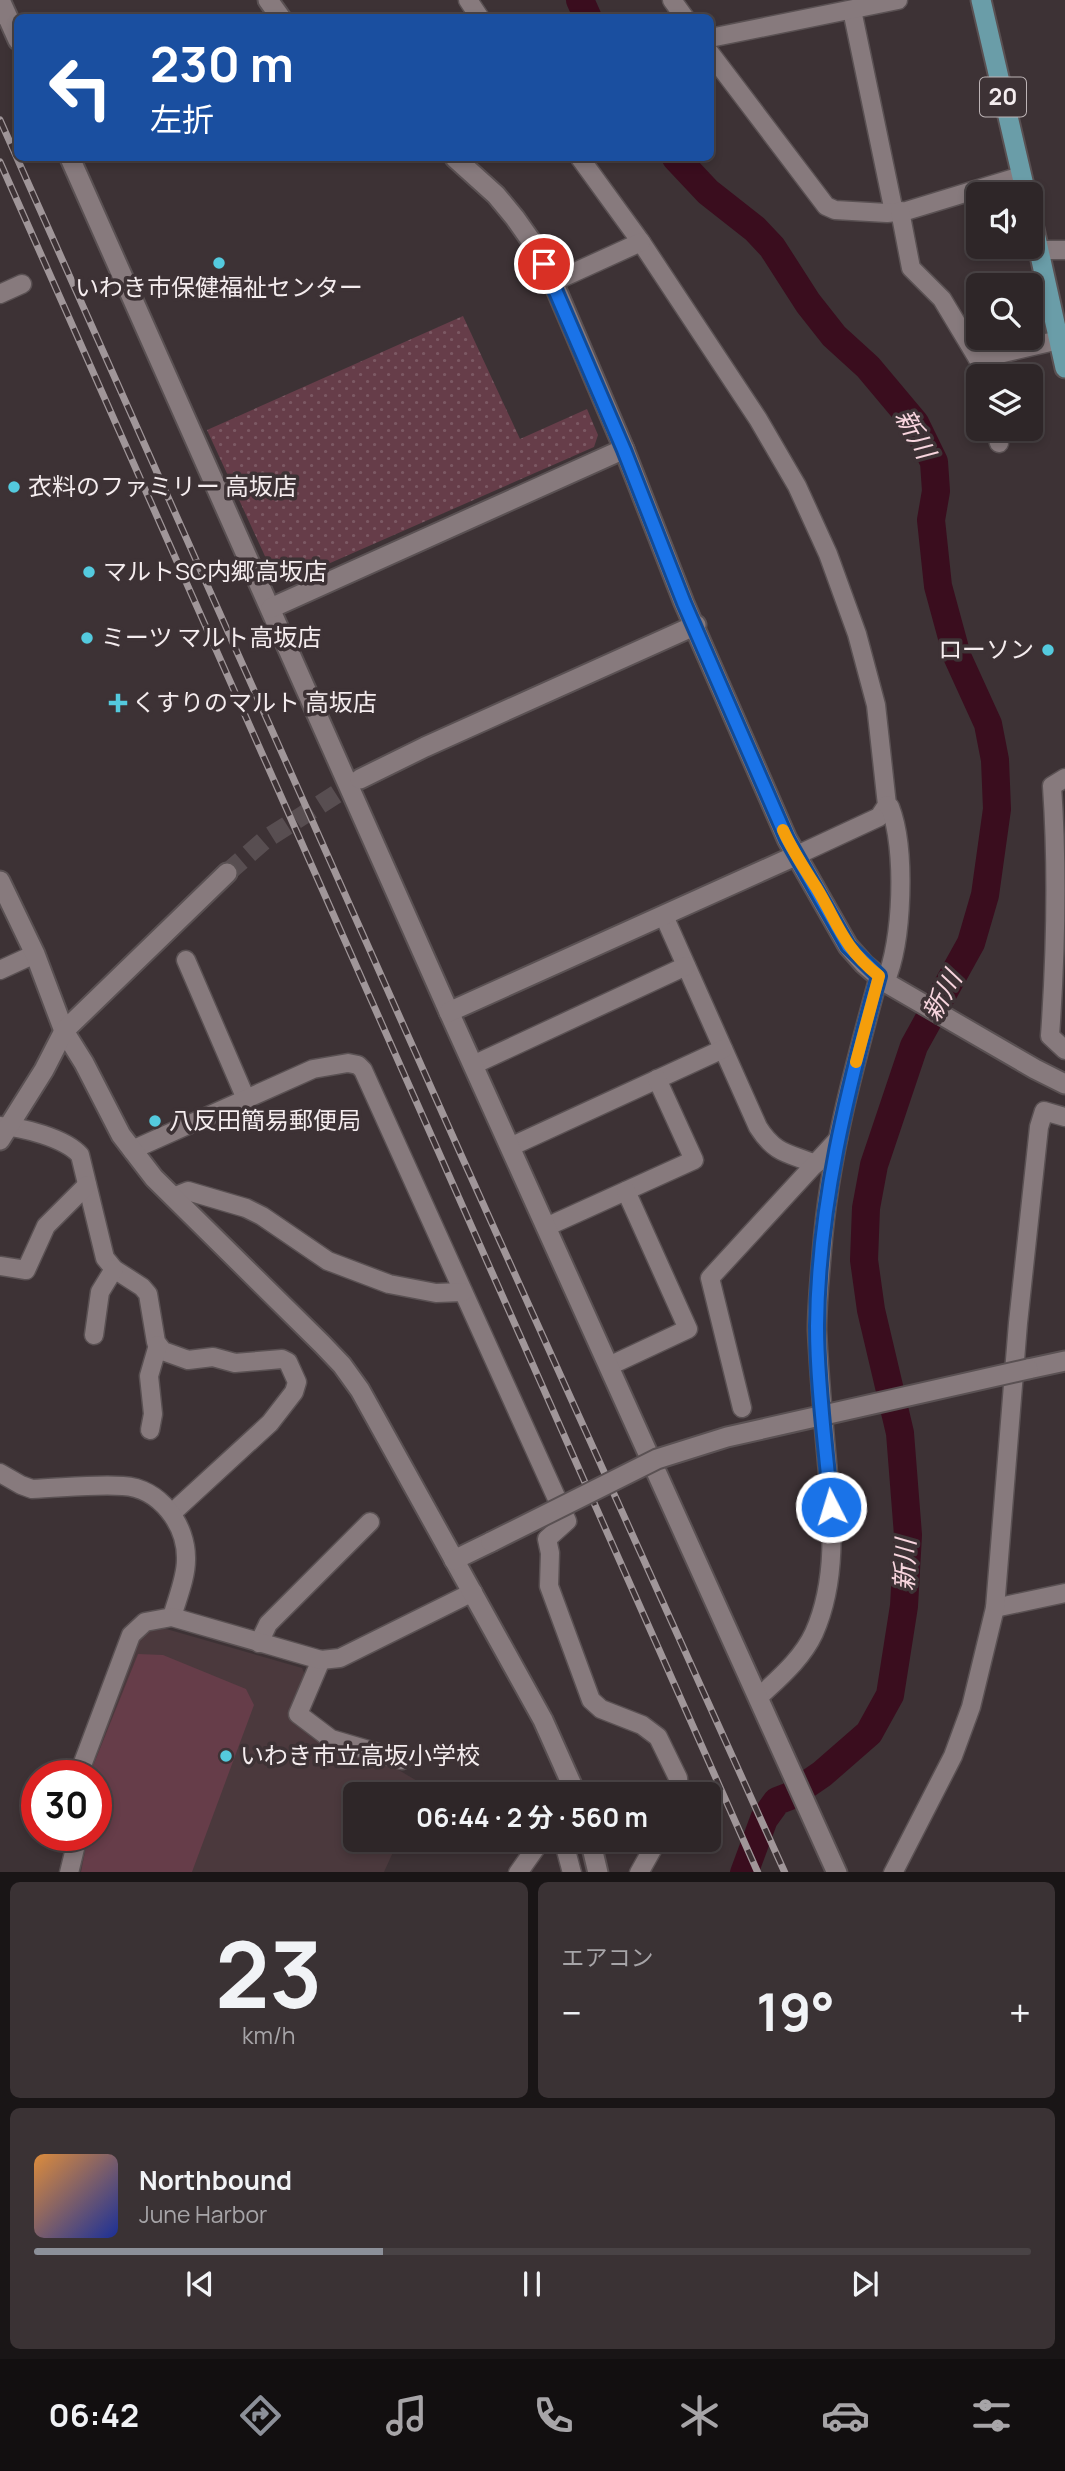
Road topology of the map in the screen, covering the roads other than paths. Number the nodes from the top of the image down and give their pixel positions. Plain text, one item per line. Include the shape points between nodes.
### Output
1 (0, 0) edge
2 (898, 0) edge
3 (981, 0) edge
4 (852, 10) junction
5 (14, 31) edge
6 (714, 37) edge
7 (714, 58) edge
8 (70, 161) edge
9 (458, 161) edge
10 (582, 161) edge
11 (1023, 182) edge
12 (966, 197) edge
13 (897, 212) junction
14 (641, 242) junction
15 (1043, 250) edge
16 (1065, 250) edge
17 (1041, 259) edge
18 (553, 282) junction
19 (22, 284) dead end
20 (0, 294) edge
21 (1059, 340) junction
22 (979, 364) edge
23 (992, 364) edge
24 (1065, 368) edge
25 (624, 450) junction
26 (271, 608) junction
27 (695, 625) junction
28 (1065, 778) edge
29 (360, 779) tunnel mouth
30 (887, 804) junction
31 (796, 856) junction
32 (227, 873) tunnel mouth
33 (0, 881) edge
34 (664, 916) junction
35 (35, 954) junction
36 (186, 960) dead end
37 (686, 966) junction
38 (0, 970) edge
39 (886, 982) junction
40 (449, 1012) junction
41 (64, 1031) junction
42 (723, 1049) junction
43 (1065, 1050) edge
44 (472, 1065) junction
45 (657, 1079) junction
46 (1065, 1084) edge
47 (246, 1099) junction
48 (1065, 1117) edge
49 (3, 1131) edge
50 (838, 1139) junction
51 (510, 1147) junction
52 (132, 1150) junction
53 (816, 1164) junction
54 (88, 1185) junction
55 (626, 1191) junction
56 (173, 1197) junction
57 (546, 1227) junction
58 (0, 1266) edge
59 (114, 1269) junction
60 (463, 1292) junction
61 (94, 1335) dead end
62 (158, 1345) junction
63 (1065, 1361) edge
64 (609, 1366) junction
65 (743, 1408) dead end
66 (150, 1430) dead end
67 (0, 1473) edge
68 (172, 1513) junction
69 (370, 1522) dead end
70 (454, 1560) junction
71 (473, 1592) junction
72 (1065, 1593) edge
73 (995, 1608) junction
74 (172, 1617) junction
75 (258, 1643) junction
76 (321, 1660) junction
77 (762, 1705) junction
78 (84, 1760) edge
79 (402, 1760) dead end
80 (571, 1782) edge
81 (678, 1782) edge
82 (74, 1851) edge
83 (533, 1852) edge
84 (567, 1852) edge
85 (593, 1852) edge
86 (651, 1852) edge
87 (69, 1872) edge
88 (518, 1872) edge
89 (572, 1872) edge
90 (598, 1872) edge
91 (639, 1872) edge
92 (837, 1872) edge
93 (893, 1872) edge

1 - 5 street
2 - 4 street
3 - 11 main road, 20
4 - 6 street
4 - 13 street
7 - 13 street via 826,206
8 - 26 street
9 - 18 street via 515,218
10 - 14 street
12 - 13 street
13 - 22 street via 911,268 942,299
14 - 18 street
14 - 30 street via 758,419 797,486 828,554 876,705
15 - 16 street
17 - 21 main road
18 - 25 street
19 - 20 street
21 - 23 street
21 - 24 main road
25 - 26 street
25 - 27 street
26 - 40 street
27 - 29 street
27 - 31 street
28 - 43 street via 1052,786 1057,915 1050,1037
30 - 31 street via 879,817
30 - 39 street via 897,830 900,881 894,957
31 - 34 street
31 - 39 street via 848,946
32 - 41 street
33 - 35 street
34 - 37 street
34 - 40 street
35 - 38 street
35 - 41 street
36 - 47 street
37 - 42 street
37 - 44 street
39 - 46 street
39 - 50 street via 847,1093
40 - 44 street
41 - 49 street
41 - 52 street
42 - 45 street
42 - 53 street via 769,1144
44 - 51 street
45 - 51 street
45 - 55 street via 694,1160
47 - 52 street
47 - 60 street via 313,1069 358,1065
48 - 73 street via 1044,1111 1040,1127 1018,1323
49 - 54 street via 59,1140 74,1148
50 - 53 street
50 - 77 street via 823,1237 817,1328 833,1532 830,1575 812,1637
51 - 57 street
52 - 56 street
53 - 65 street via 710,1278
54 - 58 street via 46,1226 26,1270
54 - 59 street via 105,1258
55 - 57 street
55 - 64 street via 688,1329
56 - 60 street via 188,1191 246,1208 328,1261 389,1284 436,1293
56 - 70 street via 342,1365
57 - 64 street
59 - 61 street via 100,1292
59 - 62 street via 148,1294
60 - 81 street via 567,1521 547,1539 549,1586 592,1700 658,1737
62 - 66 street via 149,1376
62 - 68 street via 188,1360 282,1359 297,1382 295,1392 270,1423
63 - 70 street, bridge via 727,1437 657,1459
64 - 77 street
67 - 68 street via 32,1489 125,1486 156,1498
68 - 74 street via 180,1525 187,1563
69 - 75 street via 268,1624
70 - 71 street
71 - 76 street via 340,1658
71 - 80 street via 543,1720
72 - 73 street
73 - 93 street via 971,1707 953,1756
74 - 75 street
74 - 78 street via 145,1622 131,1635
75 - 76 street
76 - 79 street via 298,1714 331,1739
77 - 92 street
82 - 87 street
83 - 88 street
84 - 89 street
85 - 90 street
86 - 91 street

